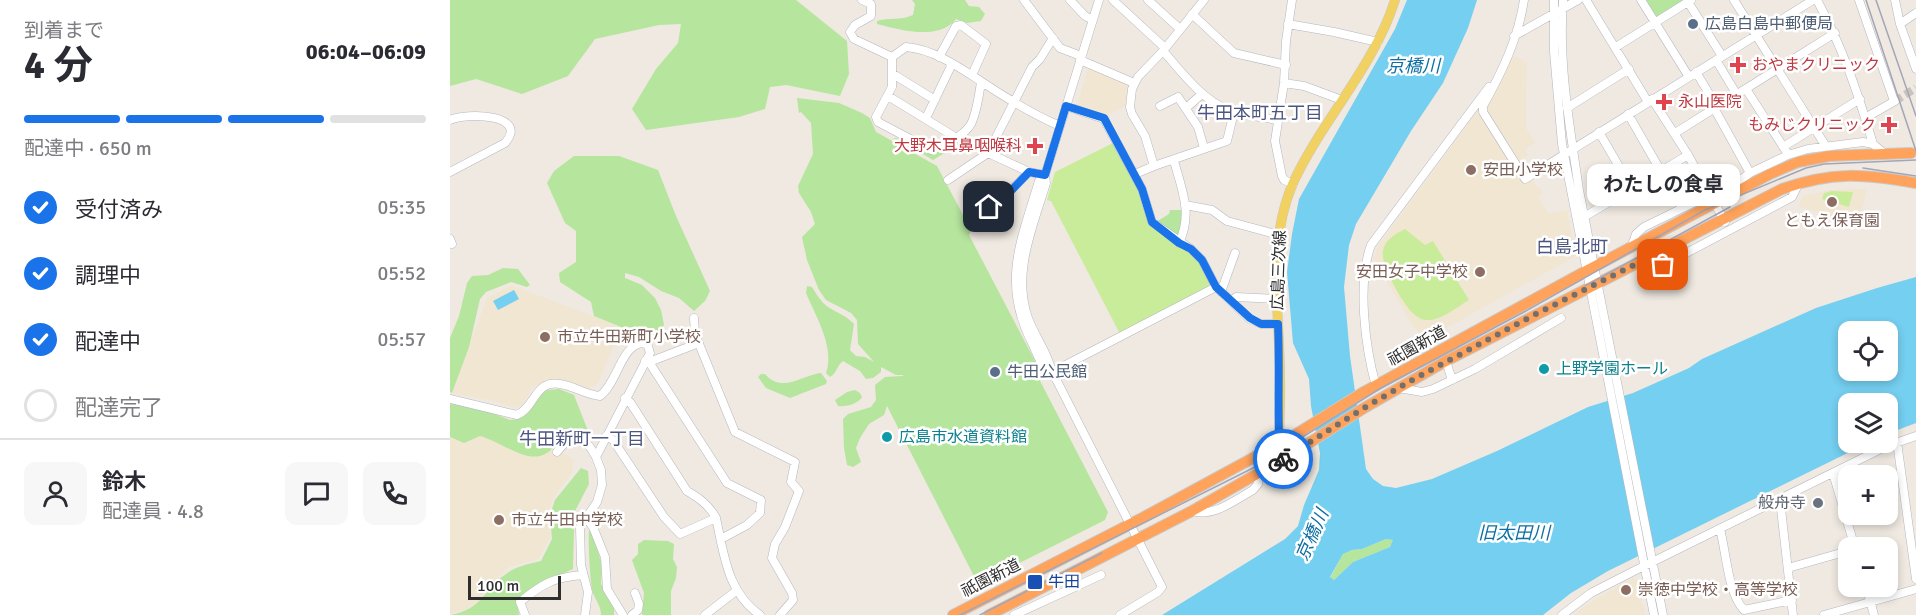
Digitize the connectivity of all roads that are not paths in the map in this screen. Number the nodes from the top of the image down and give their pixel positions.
1 (862, 0) edge
2 (1024, 0) edge
3 (1070, 0) edge
4 (1099, 0) edge
5 (1113, 0) edge
6 (1148, 0) edge
7 (1204, 0) edge
8 (1292, 0) edge
9 (1395, 0) edge
10 (1519, 0) edge
11 (1524, 0) edge
12 (1554, 0) edge
13 (1563, 0) edge
14 (1578, 0) edge
15 (1586, 0) edge
16 (1641, 0) edge
17 (1815, 0) edge
18 (1859, 0) edge
19 (1895, 0) edge
20 (1689, 1) edge
21 (1737, 1) edge
22 (1562, 10) junction
23 (1916, 13) edge
24 (1192, 14) junction
25 (1553, 15) junction
26 (1093, 20) junction
27 (1655, 23) junction
28 (1288, 24) junction
29 (1900, 24) junction
30 (1180, 29) junction
31 (1835, 33) junction
32 (1756, 35) junction
33 (1514, 36) junction
34 (1053, 38) junction
35 (1378, 42) junction
36 (1616, 48) junction
37 (1164, 49) junction
38 (892, 57) junction
39 (939, 57) junction
40 (1081, 58) junction
41 (1719, 58) junction
42 (952, 64) junction
43 (1286, 65) junction
44 (1629, 69) junction
45 (1916, 69) edge
46 (1778, 70) junction
47 (1696, 72) junction
48 (893, 74) junction
49 (972, 75) junction
50 (1689, 77) junction
51 (981, 82) junction
52 (1284, 82) junction
53 (1134, 83) junction
54 (1746, 89) junction
55 (1202, 93) junction
56 (1737, 95) junction
57 (888, 96) junction
58 (1860, 99) junction
59 (935, 100) junction
60 (1342, 100) junction
61 (1650, 100) junction
62 (1014, 101) junction
63 (1066, 106) junction
64 (1160, 106) dead end
65 (1186, 108) junction
66 (1567, 108) junction
67 (1716, 108) junction
68 (1234, 111) junction
69 (1628, 114) junction
70 (926, 118) junction
71 (1865, 118) junction
72 (450, 120) edge
73 (1278, 120) junction
74 (1059, 126) junction
75 (1814, 128) junction
76 (1599, 132) junction
77 (1675, 133) junction
78 (955, 137) junction
79 (1873, 144) junction
80 (1824, 145) junction
81 (1783, 147) junction
82 (1204, 148) junction
83 (1572, 149) junction
84 (988, 153) junction
85 (1911, 153) dead end
86 (1788, 154) junction
87 (1885, 154) junction
88 (1564, 155) junction
89 (1688, 155) junction
90 (1174, 160) junction
91 (1154, 166) junction
92 (1661, 171) junction
93 (450, 172) edge
94 (1029, 172) junction
95 (1750, 173) junction
96 (1135, 174) junction
97 (1045, 175) junction
98 (948, 180) dead end
99 (1799, 183) junction
100 (1916, 183) edge
101 (1293, 184) junction
102 (1632, 189) junction
103 (1732, 194) junction
104 (1697, 201) dead end
105 (1715, 203) junction
106 (1185, 205) junction
107 (1682, 208) junction
108 (974, 217) dead end
109 (1584, 217) junction
110 (1723, 218) junction
111 (1729, 229) junction
112 (1279, 235) junction
113 (1179, 243) junction
114 (1631, 248) junction
115 (1235, 254) dead end
116 (1650, 257) junction
117 (1663, 265) junction
118 (1590, 268) junction
119 (1642, 276) dead end
120 (1593, 285) junction
121 (1218, 290) junction
122 (1277, 299) junction
123 (1231, 301) junction
124 (1536, 314) junction
125 (694, 318) dead end
126 (1561, 318) dead end
127 (1278, 324) junction
128 (1531, 336) junction
129 (699, 343) junction
130 (647, 361) junction
131 (1446, 361) junction
132 (1052, 372) junction
133 (1452, 380) junction
134 (1376, 386) junction
135 (1398, 388) junction
136 (450, 399) edge
137 (625, 399) junction
138 (606, 436) junction
139 (1916, 436) edge
140 (1898, 441) edge
141 (1279, 444) junction
142 (557, 452) dead end
143 (1898, 452) edge
144 (1874, 453) edge
145 (596, 457) junction
146 (1280, 460) junction
147 (1833, 473) junction
148 (1780, 500) junction
149 (716, 518) junction
150 (587, 519) junction
151 (1912, 524) edge
152 (1130, 525) junction
153 (1720, 529) junction
154 (1852, 537) edge
155 (721, 539) junction
156 (1137, 539) junction
157 (1838, 554) edge
158 (1648, 561) junction
159 (1788, 568) junction
160 (1076, 572) junction
161 (583, 575) junction
162 (1101, 575) dead end
163 (1916, 579) edge
164 (1068, 589) junction
165 (1916, 589) edge
166 (736, 591) junction
167 (635, 593) dead end
168 (1869, 597) edge
169 (1792, 600) junction
170 (1871, 602) junction
171 (525, 615) edge
172 (585, 615) edge
173 (622, 615) edge
174 (632, 615) edge
175 (705, 615) edge
176 (760, 615) edge
177 (780, 615) edge
178 (953, 615) edge
179 (989, 615) edge
180 (1014, 615) edge
181 (1120, 615) edge
182 (1562, 615) edge
183 (1654, 615) edge
184 (1663, 615) edge
185 (1793, 615) edge
186 (1827, 615) edge
187 (1874, 615) edge

1 - 38 street
2 - 34 street
3 - 26 street
4 - 26 street
5 - 37 street
6 - 30 street
7 - 24 street
8 - 28 street
9 - 35 main road, 広島三次線
10 - 33 street
11 - 33 street
12 - 25 street
13 - 22 street
14 - 22 street
15 - 36 street
16 - 27 street
17 - 31 street
17 - 32 street
18 - 71 street
19 - 29 street
20 - 27 street
20 - 41 street
21 - 32 street
22 - 25 street
22 - 66 street
23 - 29 street
24 - 30 street
24 - 43 street
25 - 33 street
25 - 88 street
26 - 40 street
27 - 36 street
27 - 50 street
28 - 35 street
28 - 43 street
29 - 45 street
30 - 37 street
31 - 46 street
31 - 58 street
32 - 41 street
32 - 46 street
33 - 88 street
33 - 134 street
34 - 40 street
34 - 62 street
35 - 60 main road, 広島三次線
36 - 44 street
37 - 53 street
37 - 55 street
38 - 39 street
38 - 48 street
39 - 42 street
39 - 49 street
40 - 53 street
40 - 63 street
41 - 47 street
41 - 56 street
42 - 49 street
42 - 59 street
43 - 52 street
44 - 61 street
44 - 66 street
46 - 54 street
46 - 75 street
47 - 50 street
47 - 67 street
48 - 57 street
48 - 59 street
49 - 51 street
50 - 61 street
51 - 62 street
51 - 78 street
52 - 60 street
52 - 73 street
53 - 91 street
54 - 56 street
54 - 81 street
55 - 65 street
55 - 68 street
56 - 67 street
57 - 70 street
57 - 78 street
58 - 71 street
58 - 75 street
59 - 70 street
60 - 101 main road, 広島三次線
61 - 69 street
61 - 77 street
62 - 74 street
62 - 84 street
63 - 74 street
63 - 96 street
64 - 65 street
65 - 82 street
66 - 83 street
67 - 77 street
67 - 95 street
68 - 73 street
68 - 82 street
69 - 76 street
69 - 92 street
70 - 78 street
71 - 79 street
72 - 93 street
73 - 101 street
74 - 97 street
75 - 80 street
75 - 81 street
76 - 83 street
76 - 102 street
77 - 89 street
79 - 80 street
79 - 87 street
80 - 86 street
81 - 86 street
82 - 90 street
83 - 88 street
83 - 109 street
84 - 94 street
84 - 98 street
85 - 87 highway, 祇園新道
86 - 95 street
87 - 103 highway, 祇園新道
88 - 118 street
89 - 92 street
89 - 105 street
90 - 91 street
90 - 106 street
91 - 96 street
92 - 102 street
92 - 107 street
94 - 97 street
94 - 108 street
95 - 103 street
96 - 113 street
97 - 132 street
99 - 100 highway, 祇園新道
99 - 110 highway, 祇園新道
99 - 111 street
101 - 112 main road, 広島三次線
102 - 109 street
103 - 105 highway, 祇園新道
104 - 107 street
105 - 110 street
105 - 114 highway, 祇園新道
106 - 112 street
106 - 113 street
107 - 114 street
109 - 118 street
110 - 111 street
110 - 116 highway, 祇園新道
111 - 117 street
112 - 122 main road, 広島三次線
113 - 121 street
114 - 118 highway, 祇園新道
115 - 121 street
116 - 117 street
116 - 120 highway, 祇園新道
117 - 119 street
118 - 120 street
118 - 134 highway, 祇園新道
120 - 124 highway, 祇園新道
120 - 158 street
121 - 123 street
121 - 132 street
122 - 123 street
122 - 127 main road, 広島三次線
123 - 127 street
124 - 128 street
124 - 131 highway, 祇園新道
125 - 129 street
126 - 128 street
127 - 141 main road, 広島三次線
128 - 133 street
129 - 130 street
129 - 177 street
130 - 136 street
130 - 137 street
130 - 155 street
131 - 133 street
131 - 135 highway, 祇園新道
132 - 152 street
133 - 135 street
134 - 141 highway, 祇園新道
135 - 146 highway, 祇園新道
137 - 138 street
137 - 149 street
138 - 145 street
138 - 149 street
139 - 140 street
141 - 146 main road, 広島三次線
141 - 152 highway, 祇園新道
142 - 145 street
143 - 151 street
144 - 147 street
145 - 150 street
146 - 156 highway, 祇園新道
147 - 148 street
147 - 154 street
148 - 153 street
148 - 159 street
149 - 155 street
150 - 161 street
150 - 173 street
151 - 163 street
152 - 156 street
152 - 178 highway, 祇園新道
153 - 158 street
153 - 169 street
155 - 166 street
156 - 160 highway, 祇園新道
156 - 181 street
157 - 159 street
158 - 182 street
158 - 183 street
158 - 184 street
159 - 169 street
160 - 164 street
160 - 179 highway, 祇園新道
161 - 171 street
161 - 172 street
162 - 164 street
164 - 180 street
165 - 170 street
166 - 175 street
166 - 176 street
167 - 174 street
168 - 170 street
169 - 185 street
170 - 186 street
170 - 187 street

